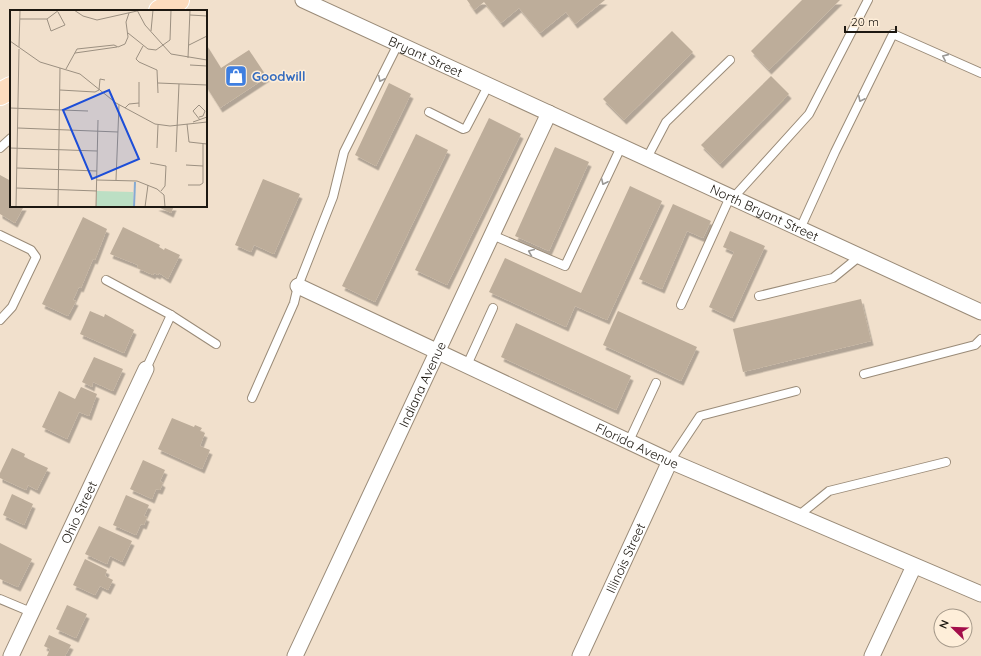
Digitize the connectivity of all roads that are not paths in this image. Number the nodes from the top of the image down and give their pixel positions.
1 (178, 0) edge
2 (303, 0) edge
3 (868, 0) edge
4 (326, 5) edge
5 (162, 10) edge
6 (398, 44) junction
7 (730, 60) dead end
8 (981, 73) edge
9 (488, 86) junction
10 (10, 89) edge
11 (0, 94) edge
12 (429, 112) dead end
13 (549, 113) junction
14 (10, 139) edge
15 (621, 147) junction
16 (0, 148) edge
17 (647, 158) junction
18 (732, 197) junction
19 (800, 229) junction
20 (0, 235) edge
21 (492, 235) junction
22 (860, 256) junction
23 (106, 280) dead end
24 (298, 286) junction
25 (760, 296) dead end
26 (681, 305) dead end
27 (493, 308) dead end
28 (981, 312) edge
29 (171, 315) junction
30 (0, 320) edge
31 (981, 338) edge
32 (216, 344) dead end
33 (438, 351) junction
34 (467, 365) junction
35 (146, 369) joint
36 (864, 374) dead end
37 (656, 383) dead end
38 (796, 391) dead end
39 (252, 398) dead end
40 (629, 441) junction
41 (670, 461) junction
42 (946, 462) dead end
43 (798, 516) junction
44 (914, 566) junction
45 (981, 594) edge
46 (0, 598) edge
47 (31, 612) junction
48 (11, 656) edge
49 (295, 656) edge
50 (580, 656) edge
51 (872, 656) edge

1 - 5 main road
2 - 4 street, Bryant Street
3 - 18 lane
4 - 6 street, Bryant Street
6 - 9 street, Bryant Street
6 -> 24 lane
7 - 17 lane
8 -> 19 lane
9 - 12 lane
9 - 13 street, Bryant Street
10 - 11 main road
13 - 15 street, North Bryant Street
13 - 21 street, Indiana Avenue
14 - 16 lane
15 - 17 street, North Bryant Street
15 -> 21 lane
17 - 18 street, North Bryant Street
18 - 19 street, North Bryant Street
18 - 26 lane
19 - 22 street, North Bryant Street
20 - 30 lane
21 - 33 street, Indiana Avenue
22 - 25 lane
22 - 28 street, North Bryant Street
23 - 29 lane
24 - 33 street, Florida Avenue
24 - 39 lane
27 - 34 lane
29 - 32 lane
29 - 35 lane
31 - 36 lane
33 - 34 street, Florida Avenue
33 - 49 street, Indiana Avenue
34 - 40 street, Florida Avenue
35 - 47 street, Ohio Street
37 - 40 lane
38 - 41 lane
40 - 41 street, Florida Avenue
41 - 43 street, Florida Avenue
41 - 50 street, Illinois Street
42 - 43 lane
43 - 44 street, Florida Avenue
44 - 45 street, Florida Avenue
44 - 51 street
46 - 47 lane
47 - 48 street, Ohio Street

